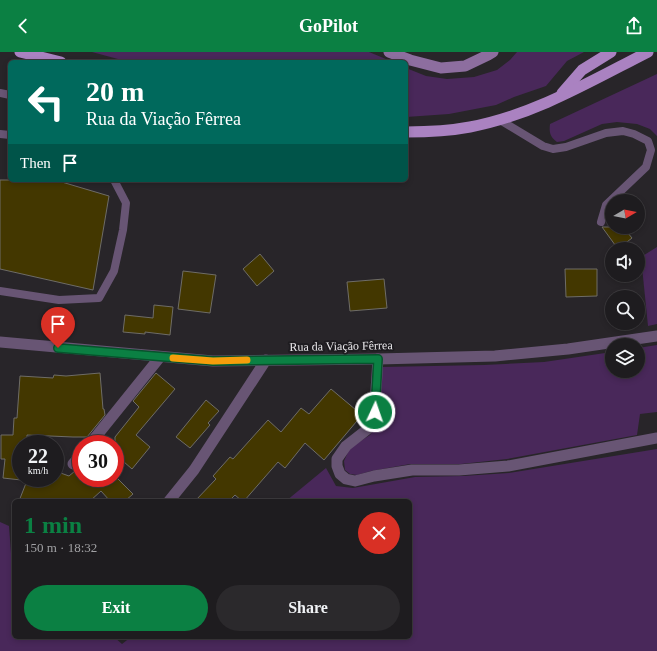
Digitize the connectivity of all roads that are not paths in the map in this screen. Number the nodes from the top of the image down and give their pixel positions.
1 (20, 52) edge
2 (389, 52) edge
3 (493, 52) edge
4 (611, 52) edge
5 (648, 52) edge
6 (657, 54) edge
7 (53, 60) edge
8 (619, 66) junction
9 (558, 98) junction
10 (500, 120) junction
11 (408, 132) edge
12 (115, 182) edge
13 (602, 222) dead end
14 (0, 291) edge
15 (657, 336) edge
16 (0, 342) edge
17 (160, 357) junction
18 (378, 359) junction
19 (266, 360) junction
20 (97, 435) edge
21 (657, 438) edge
22 (171, 499) edge

1 - 7 main road
2 - 3 main road
4 - 9 main road
5 - 8 main road
6 - 8 main road
8 - 9 main road
9 - 10 main road
10 - 11 main road
10 - 13 lane
12 - 14 lane
15 - 18 street, Rua da Viação Fêrrea
16 - 17 street, Rua da Viação Fêrrea
17 - 19 street, Rua da Viação Fêrrea
17 - 20 street
18 - 19 street, Rua da Viação Fêrrea
18 - 21 street
19 - 22 street

